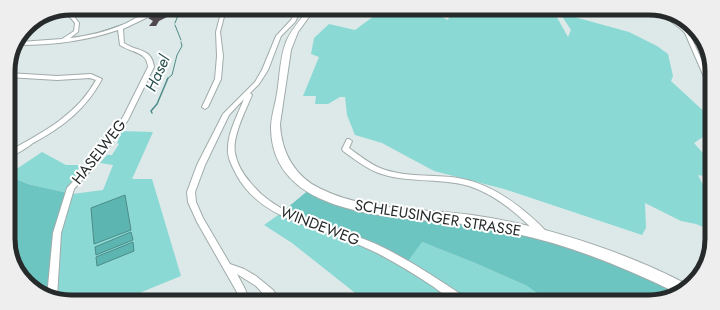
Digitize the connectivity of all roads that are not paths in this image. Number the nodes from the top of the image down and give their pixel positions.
1 (71, 15) edge
2 (147, 15) edge
3 (222, 15) edge
4 (297, 15) edge
5 (307, 15) edge
6 (678, 24) edge
7 (120, 28) junction
8 (63, 42) junction
9 (22, 44) edge
10 (705, 72) edge
11 (15, 75) edge
12 (247, 93) junction
13 (205, 107) dead end
14 (349, 142) dead end
15 (15, 150) edge
16 (545, 236) junction
17 (227, 267) junction
18 (677, 287) edge
19 (52, 292) edge
20 (243, 295) edge
21 (271, 295) edge
22 (454, 295) edge

1 - 8 street
2 - 7 street
3 - 13 street
4 - 12 street, WINDEWEG
5 - 16 main road, SCHLEUSINGER STRASSE
6 - 10 street
7 - 8 street
7 - 19 street, HASELWEG
8 - 9 street
11 - 15 street
12 - 17 street, WINDEWEG
12 - 22 street, WINDEWEG
14 - 16 street
16 - 18 main road, SCHLEUSINGER STRASSE
17 - 20 street, WINDEWEG
17 - 21 street

